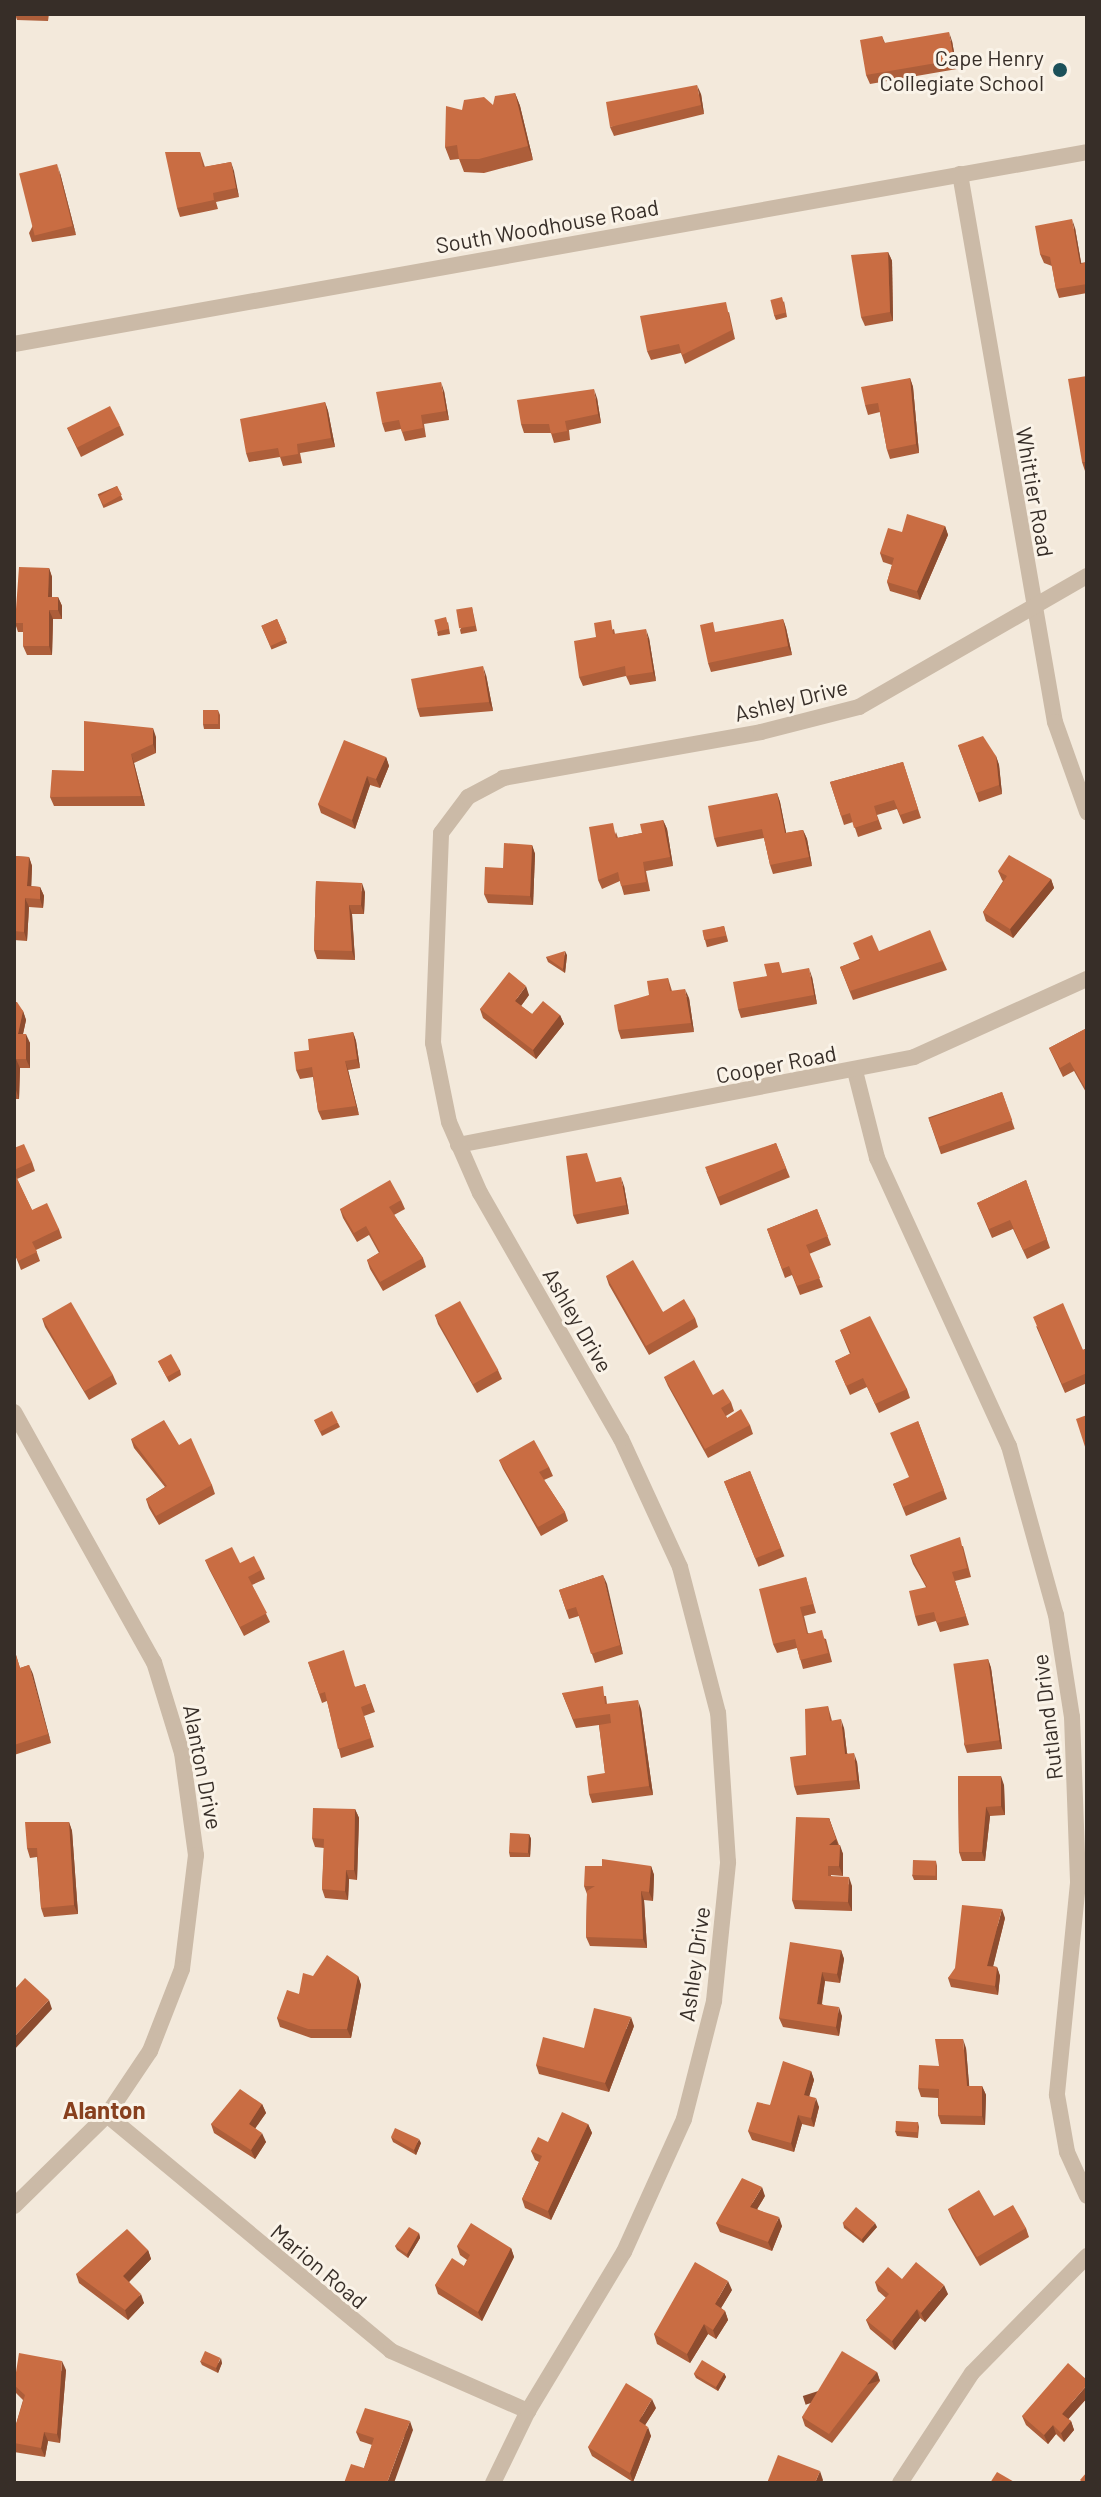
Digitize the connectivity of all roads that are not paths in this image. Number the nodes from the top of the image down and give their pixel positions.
1 (1087, 152) edge
2 (960, 174) junction
3 (14, 344) edge
4 (1087, 576) edge
5 (1034, 608) junction
6 (1087, 812) edge
7 (1087, 979) edge
8 (855, 1071) junction
9 (458, 1145) junction
10 (14, 1412) edge
11 (107, 2115) junction
12 (1087, 2196) edge
13 (14, 2206) edge
14 (1087, 2256) edge
15 (528, 2411) junction
16 (493, 2483) edge
17 (900, 2483) edge

1 - 2 street, South Woodhouse Road
2 - 3 street, South Woodhouse Road
2 - 5 street, Whittier Road
4 - 5 street, Ashley Drive
5 - 6 street, Whittier Road
5 - 9 street, Ashley Drive
7 - 8 street, Cooper Road
8 - 9 street, Cooper Road
8 - 12 street, Rutland Drive
9 - 15 street, Ashley Drive
10 - 11 street, Alanton Drive
11 - 13 street, Alanton Drive
11 - 15 street, Marion Road
14 - 17 street
15 - 16 street, Ashley Drive

